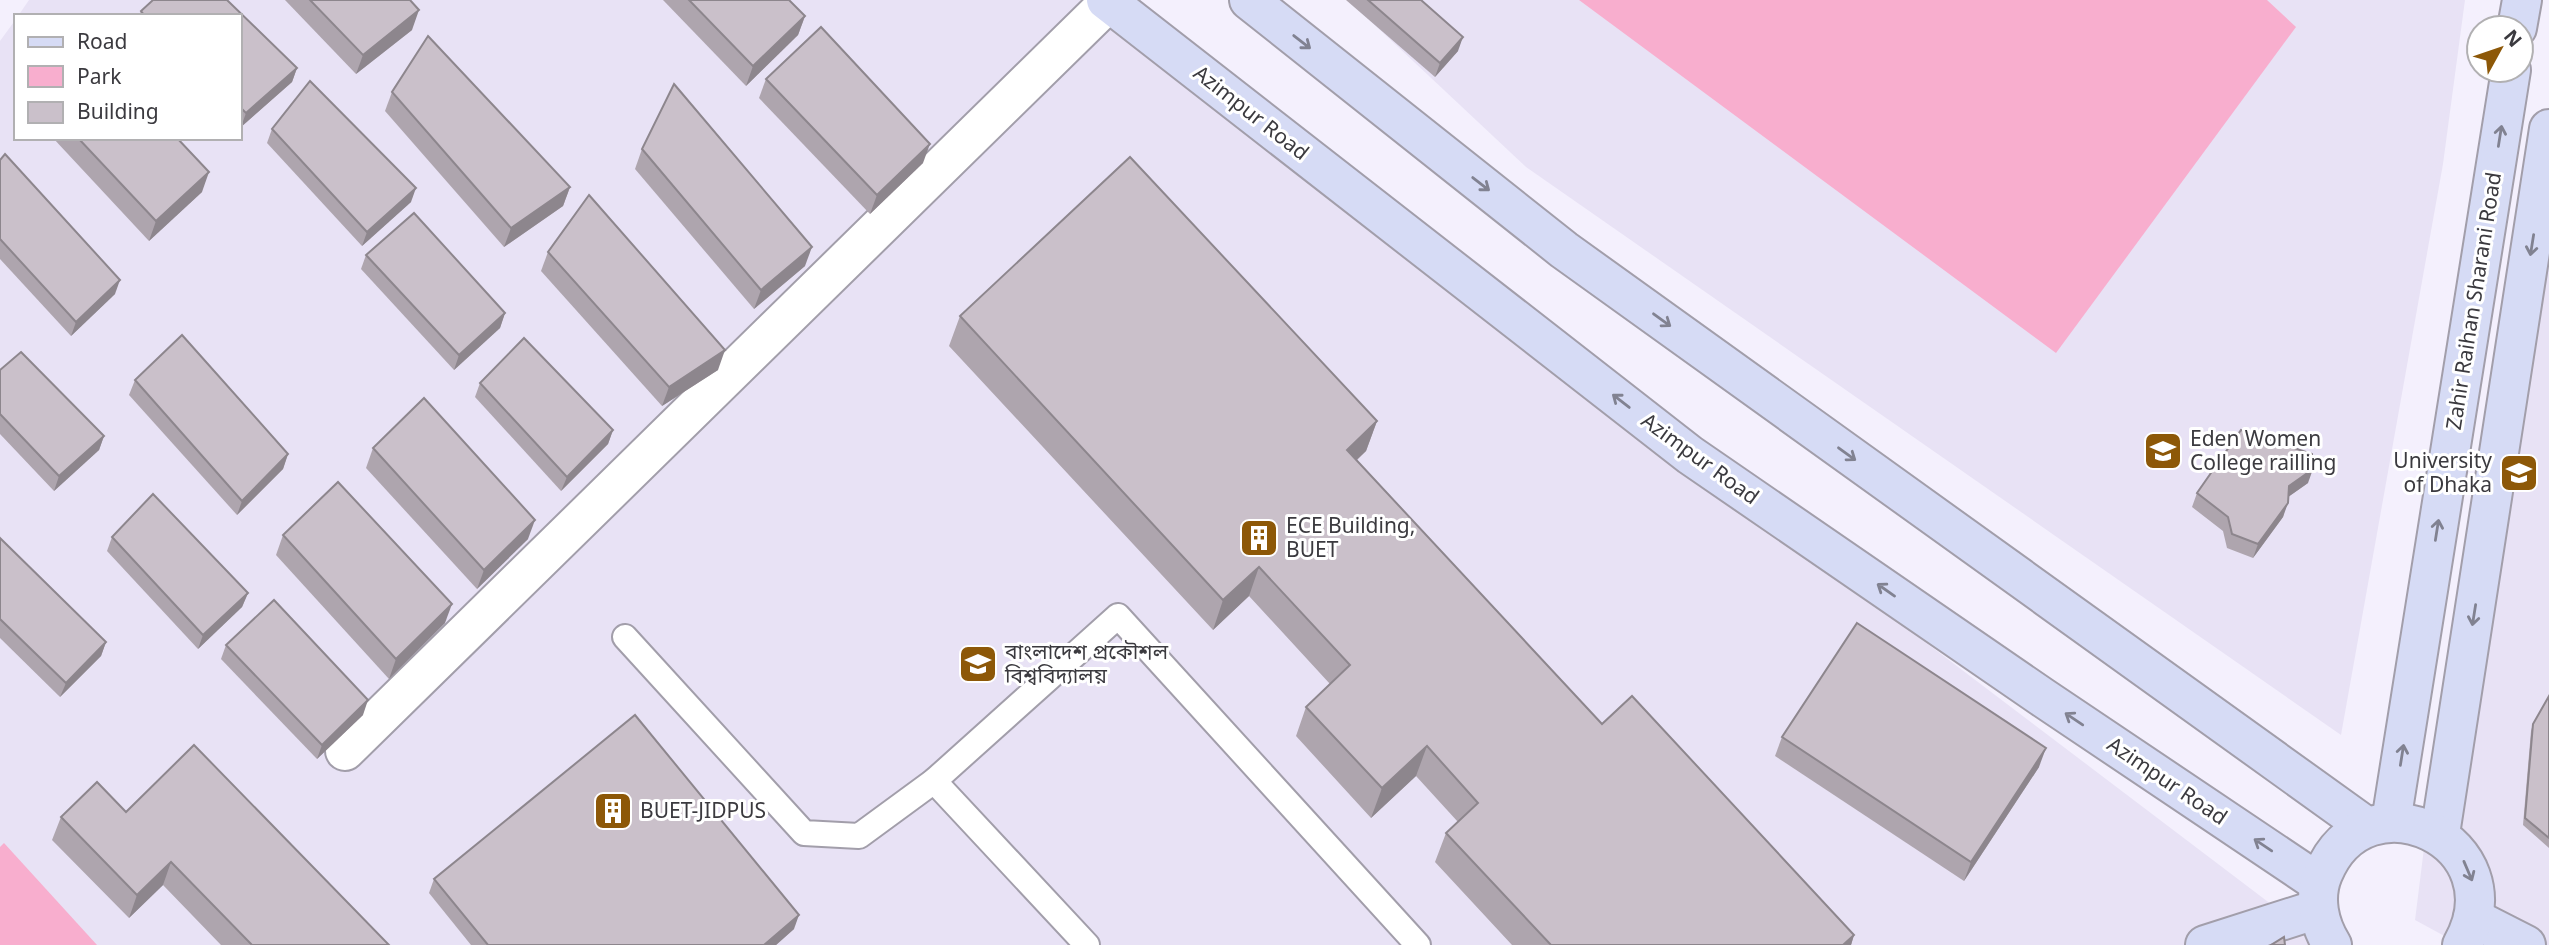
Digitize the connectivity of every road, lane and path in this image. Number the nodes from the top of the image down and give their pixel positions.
1 (1249, 0) edge
2 (1109, 1) edge
3 (2509, 84) edge
4 (2549, 129) edge
5 (625, 638) dead end
6 (345, 751) dead end
7 (934, 781) junction
8 (2379, 825) junction
9 (2440, 834) junction
10 (2318, 896) junction
11 (2467, 932) edge
12 (1087, 945) edge
13 (1418, 945) edge
14 (2205, 945) edge
15 (2332, 945) edge
16 (2526, 945) edge

1 -> 8 main road
2 - 6 street
10 -> 2 main road, Azimpur Road
8 -> 3 main road, Zahir Raihan Sharani Road
4 -> 9 main road
5 - 7 lane
7 - 12 lane
7 - 13 lane
8 - 9 main road
8 - 10 main road
9 -> 11 main road
10 - 14 main road
10 - 15 main road
11 - 16 main road

